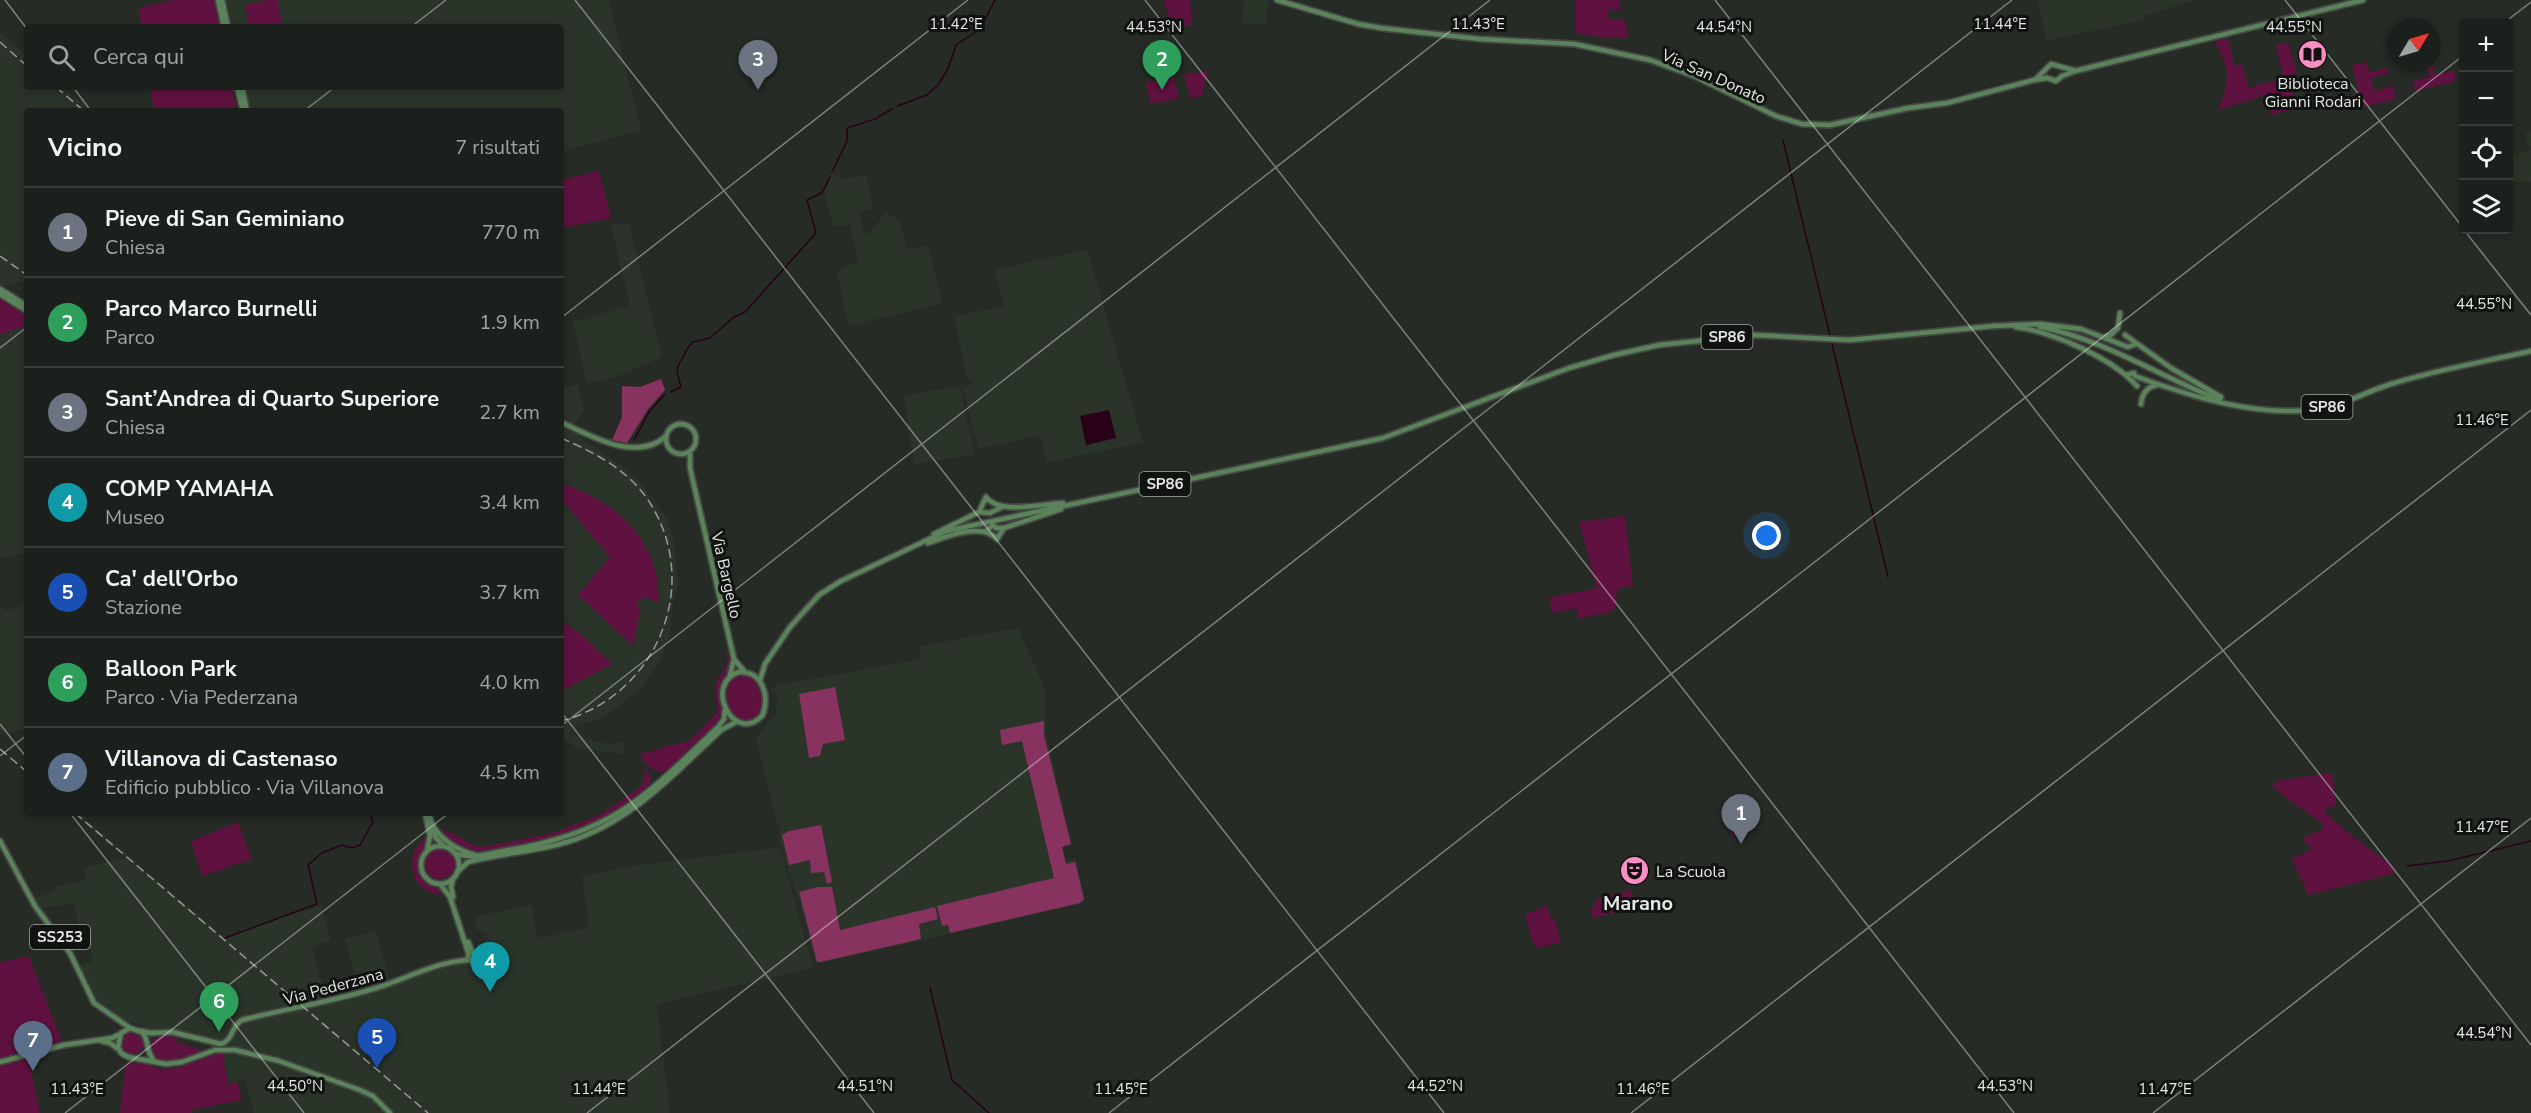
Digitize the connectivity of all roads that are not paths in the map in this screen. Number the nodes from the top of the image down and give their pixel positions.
1 (220, 0) edge
2 (1277, 0) edge
3 (2363, 0) edge
4 (2336, 3) edge
5 (225, 24) edge
6 (2062, 69) junction
7 (2045, 70) junction
8 (2075, 70) junction
9 (2062, 76) junction
10 (2047, 78) junction
11 (2034, 80) junction
12 (240, 90) edge
13 (244, 108) edge
14 (0, 292) edge
15 (24, 307) edge
16 (2120, 313) dead end
17 (2022, 325) junction
18 (2004, 326) junction
19 (2126, 335) dead end
20 (2103, 337) junction
21 (2136, 344) junction
22 (2531, 351) edge
23 (2123, 375) junction
24 (2137, 386) dead end
25 (2162, 386) junction
26 (2141, 404) dead end
27 (2234, 405) junction
28 (564, 423) edge
29 (666, 436) junction
30 (652, 445) junction
31 (670, 449) junction
32 (690, 451) junction
33 (680, 454) junction
34 (690, 468) junction
35 (1074, 503) junction
36 (1002, 507) junction
37 (979, 512) junction
38 (1004, 528) junction
39 (985, 530) junction
40 (905, 550) junction
41 (734, 659) junction
42 (765, 664) junction
43 (747, 672) junction
44 (730, 675) junction
45 (760, 680) junction
46 (725, 709) junction
47 (736, 722) junction
48 (427, 816) edge
49 (428, 816) edge
50 (431, 822) junction
51 (0, 841) edge
52 (444, 846) junction
53 (427, 851) junction
54 (455, 853) junction
55 (480, 855) junction
56 (457, 872) junction
57 (453, 877) junction
58 (437, 883) junction
59 (470, 956) junction
60 (117, 1019) junction
61 (130, 1028) junction
62 (139, 1030) junction
63 (121, 1033) junction
64 (157, 1033) junction
65 (90, 1041) junction
66 (147, 1045) junction
67 (119, 1050) junction
68 (135, 1058) junction
69 (0, 1062) edge
70 (155, 1062) junction
71 (390, 1113) edge

1 - 5 main road
2 - 11 main road, Via San Donato
3 - 4 main road, Via San Donato
4 - 8 main road, Via San Donato
6 - 7 main road, Via San Donato
6 - 8 main road, Via San Donato
6 - 9 main road
7 - 10 main road
7 - 11 main road, Via San Donato
8 - 9 main road, Via San Donato
9 - 10 main road, Via San Donato
10 - 11 main road, Via San Donato
12 - 13 main road
14 - 15 main road
16 - 20 main road
17 - 18 main road, SP86
17 - 20 main road
17 - 27 main road, SP86
18 - 23 main road
18 - 35 main road, SP86
19 - 21 main road
20 - 21 main road
21 - 27 main road
22 - 27 main road, SP86
23 - 24 main road
23 - 25 main road
25 - 26 main road
25 - 27 main road
28 - 30 main road
29 - 30 main road
29 - 31 main road
29 - 32 main road
30 - 31 main road
31 - 33 main road
32 - 33 main road
32 - 34 main road
33 - 34 main road
34 - 41 main road, Via Bargello
35 - 36 main road
35 - 38 main road
35 - 40 main road, SP86
36 - 37 main road
36 - 37 main road
37 - 40 main road
38 - 39 main road
38 - 39 main road
39 - 40 main road
40 - 42 main road, SP86
41 - 43 main road, Via Bargello
41 - 44 main road, Via Bargello
42 - 43 main road, SP86
42 - 45 main road, SP86
43 - 44 main road
43 - 45 main road
44 - 46 main road
45 - 47 main road
46 - 47 main road
46 - 55 main road
47 - 56 main road
48 - 53 main road
49 - 50 main road
50 - 52 main road
50 - 55 main road
51 - 60 main road, SS253
52 - 53 main road
52 - 54 main road
53 - 58 main road
54 - 55 main road
54 - 56 main road
56 - 57 main road
57 - 58 main road
57 - 59 main road
58 - 59 main road
59 - 64 main road, Via Pederzana
60 - 61 main road, SS253
60 - 63 main road
61 - 62 main road, SS253
61 - 63 main road
62 - 64 main road
62 - 66 main road
63 - 65 main road
63 - 67 main road
64 - 66 main road
65 - 67 main road
65 - 69 main road
66 - 68 main road
66 - 70 main road
67 - 68 main road
68 - 70 main road
70 - 71 main road

